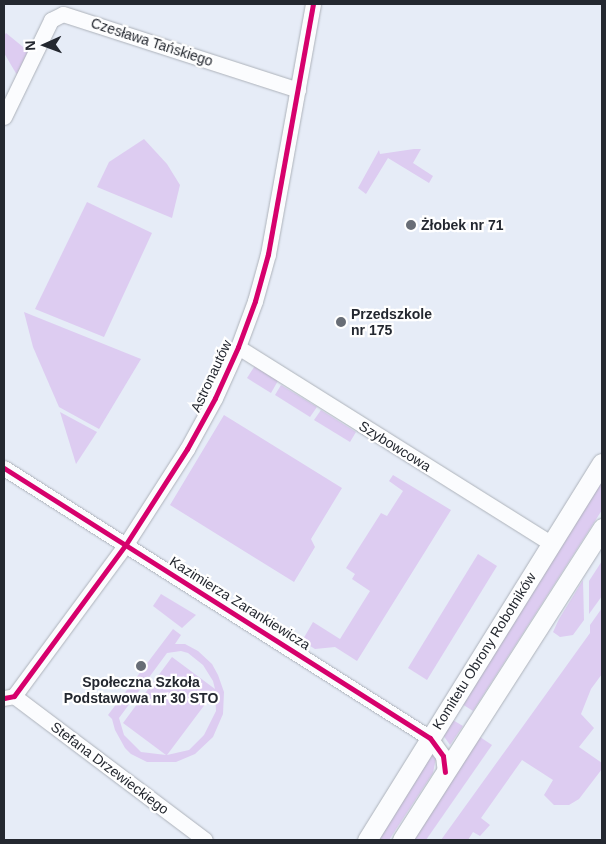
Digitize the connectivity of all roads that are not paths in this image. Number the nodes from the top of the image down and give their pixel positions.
1 (313, 4) edge
2 (298, 90) junction
3 (4, 117) edge
4 (238, 347) junction
5 (602, 463) edge
6 (4, 468) edge
7 (602, 528) edge
8 (126, 544) junction
9 (552, 544) junction
10 (9, 697) edge
11 (430, 738) junction
12 (446, 772) junction
13 (205, 840) edge
14 (367, 840) edge
15 (402, 840) edge

1 - 2 street, Astronautów
2 - 3 street, Czesława Tańskiego
2 - 4 street, Astronautów
4 - 8 street, Astronautów
4 - 9 street, Szybowcowa
5 - 9 street, Komitetu Obrony Robotników
6 - 8 street, Kazimierza Zarankiewicza
7 - 12 street
8 - 10 street, Astronautów
8 - 11 street, Kazimierza Zarankiewicza
9 - 11 street, Komitetu Obrony Robotników
10 - 13 street, Stefana Drzewieckiego
11 - 12 street, Kazimierza Zarankiewicza
11 - 14 street, Komitetu Obrony Robotników
12 - 15 street

